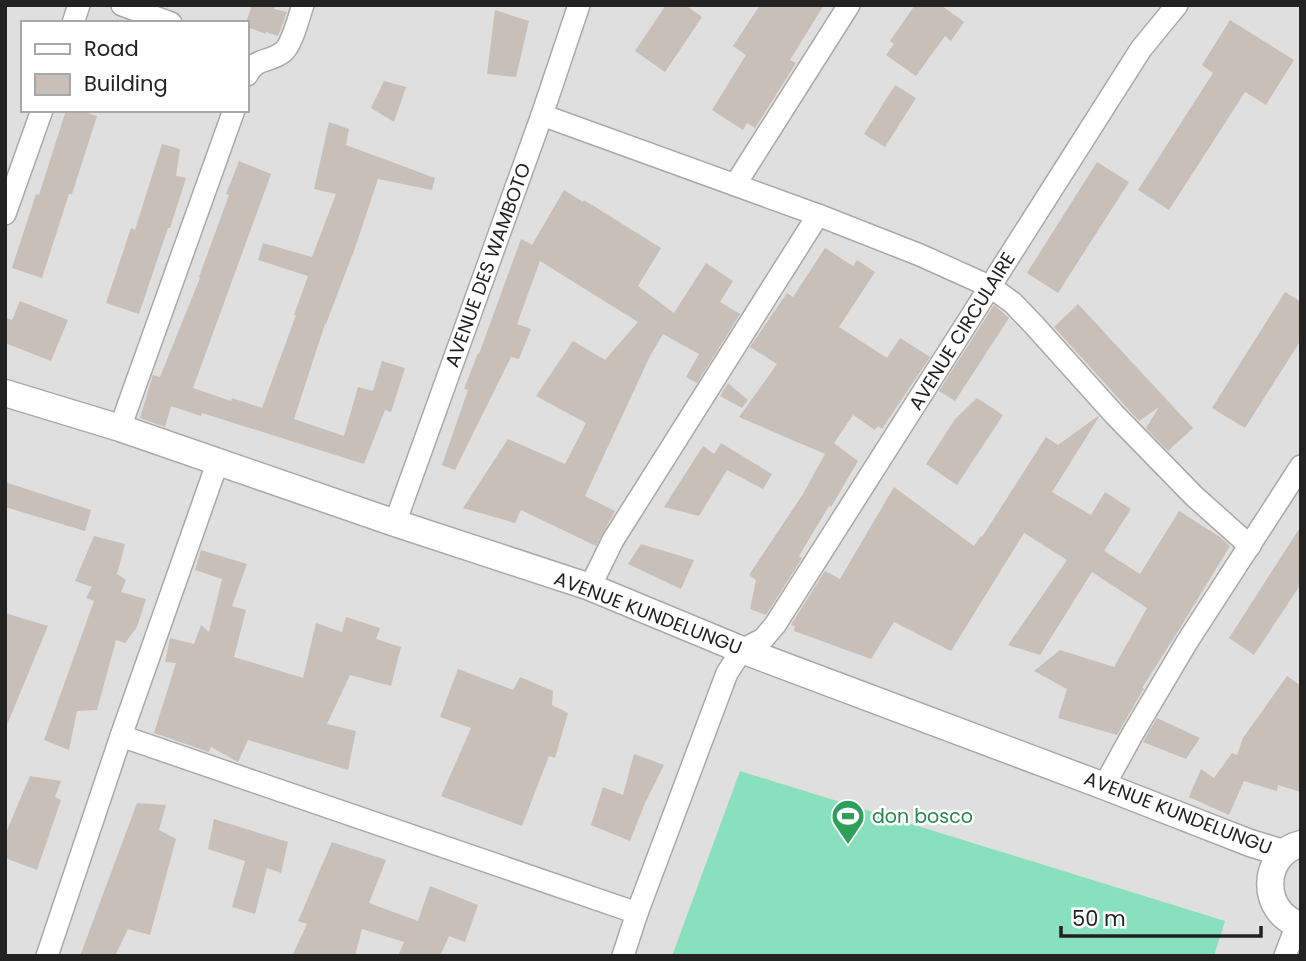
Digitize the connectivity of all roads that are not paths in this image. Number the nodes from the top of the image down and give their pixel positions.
1 (122, 5) edge
2 (303, 5) edge
3 (579, 5) edge
4 (849, 5) edge
5 (1177, 5) edge
6 (166, 21) edge
7 (248, 50) edge
8 (270, 58) junction
9 (248, 73) edge
10 (41, 112) edge
11 (233, 112) edge
12 (542, 115) junction
13 (735, 185) junction
14 (5, 214) edge
15 (818, 215) junction
16 (991, 287) junction
17 (5, 393) edge
18 (120, 428) junction
19 (218, 461) junction
20 (1301, 466) edge
21 (395, 523) junction
22 (1251, 546) junction
23 (590, 587) junction
24 (742, 650) junction
25 (121, 736) junction
26 (1104, 786) junction
27 (1292, 848) edge
28 (637, 913) junction
29 (1299, 925) edge
30 (47, 956) edge
31 (623, 956) edge
32 (1285, 956) edge

1 - 6 street
2 - 8 street
3 - 12 street, AVENUE DES WAMBOTO
4 - 13 street
5 - 16 street, AVENUE CIRCULAIRE
7 - 8 street
8 - 9 street
10 - 14 street
11 - 18 street
12 - 13 street
12 - 21 street, AVENUE DES WAMBOTO
13 - 15 street
15 - 16 street
15 - 23 street
16 - 22 street
16 - 24 street, AVENUE CIRCULAIRE
17 - 18 street, AVENUE KUNDELUNGU
18 - 19 street, AVENUE KUNDELUNGU
19 - 21 street, AVENUE KUNDELUNGU
19 - 25 street
20 - 22 street
21 - 23 street, AVENUE KUNDELUNGU
22 - 26 street
23 - 24 street, AVENUE KUNDELUNGU
24 - 26 street, AVENUE KUNDELUNGU
24 - 28 street
25 - 28 street
25 - 30 street
26 - 27 street, AVENUE KUNDELUNGU
27 - 29 street
28 - 31 street
29 - 32 street

